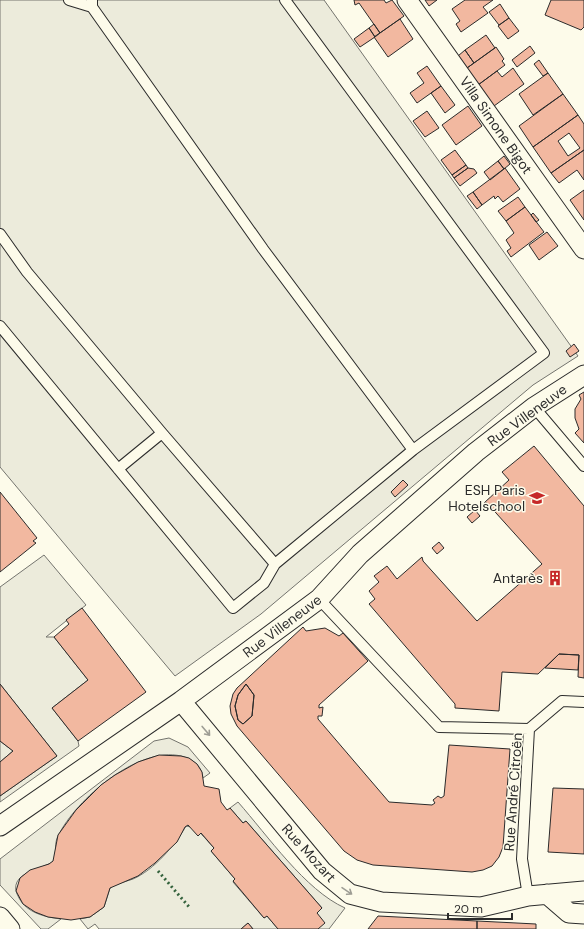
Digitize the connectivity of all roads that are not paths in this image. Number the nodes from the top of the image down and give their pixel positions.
1 (69, 0) edge
2 (285, 0) edge
3 (407, 0) edge
4 (92, 3) edge
5 (0, 234) edge
6 (584, 249) edge
7 (0, 326) edge
8 (584, 375) edge
9 (534, 407) junction
10 (162, 433) junction
11 (413, 450) junction
12 (584, 466) edge
13 (118, 469) junction
14 (275, 564) junction
15 (319, 599) junction
16 (181, 701) junction
17 (584, 702) edge
18 (529, 729) junction
19 (0, 826) edge
20 (584, 891) edge
21 (548, 894) junction
22 (528, 896) junction
23 (584, 914) edge
24 (0, 917) edge
25 (10, 929) edge

1 - 4 lane
2 - 11 lane
3 - 6 street, Villa Simone Bigot
4 - 11 lane
5 - 10 lane
7 - 13 lane
8 - 9 street, Rue Villeneuve
9 - 12 lane
9 - 15 street, Rue Villeneuve
10 - 13 lane
10 - 14 lane
11 - 14 lane
13 - 14 lane
15 - 16 street, Rue Villeneuve
15 - 18 lane
16 - 19 street, Rue Villeneuve
16 -> 22 street, Rue Mozart
17 - 18 lane, Rue André Citroën
18 - 22 lane, Rue André Citroën
20 - 21 street, Rue Mozart
21 - 22 street, Rue Mozart
21 - 23 street
24 - 25 street

